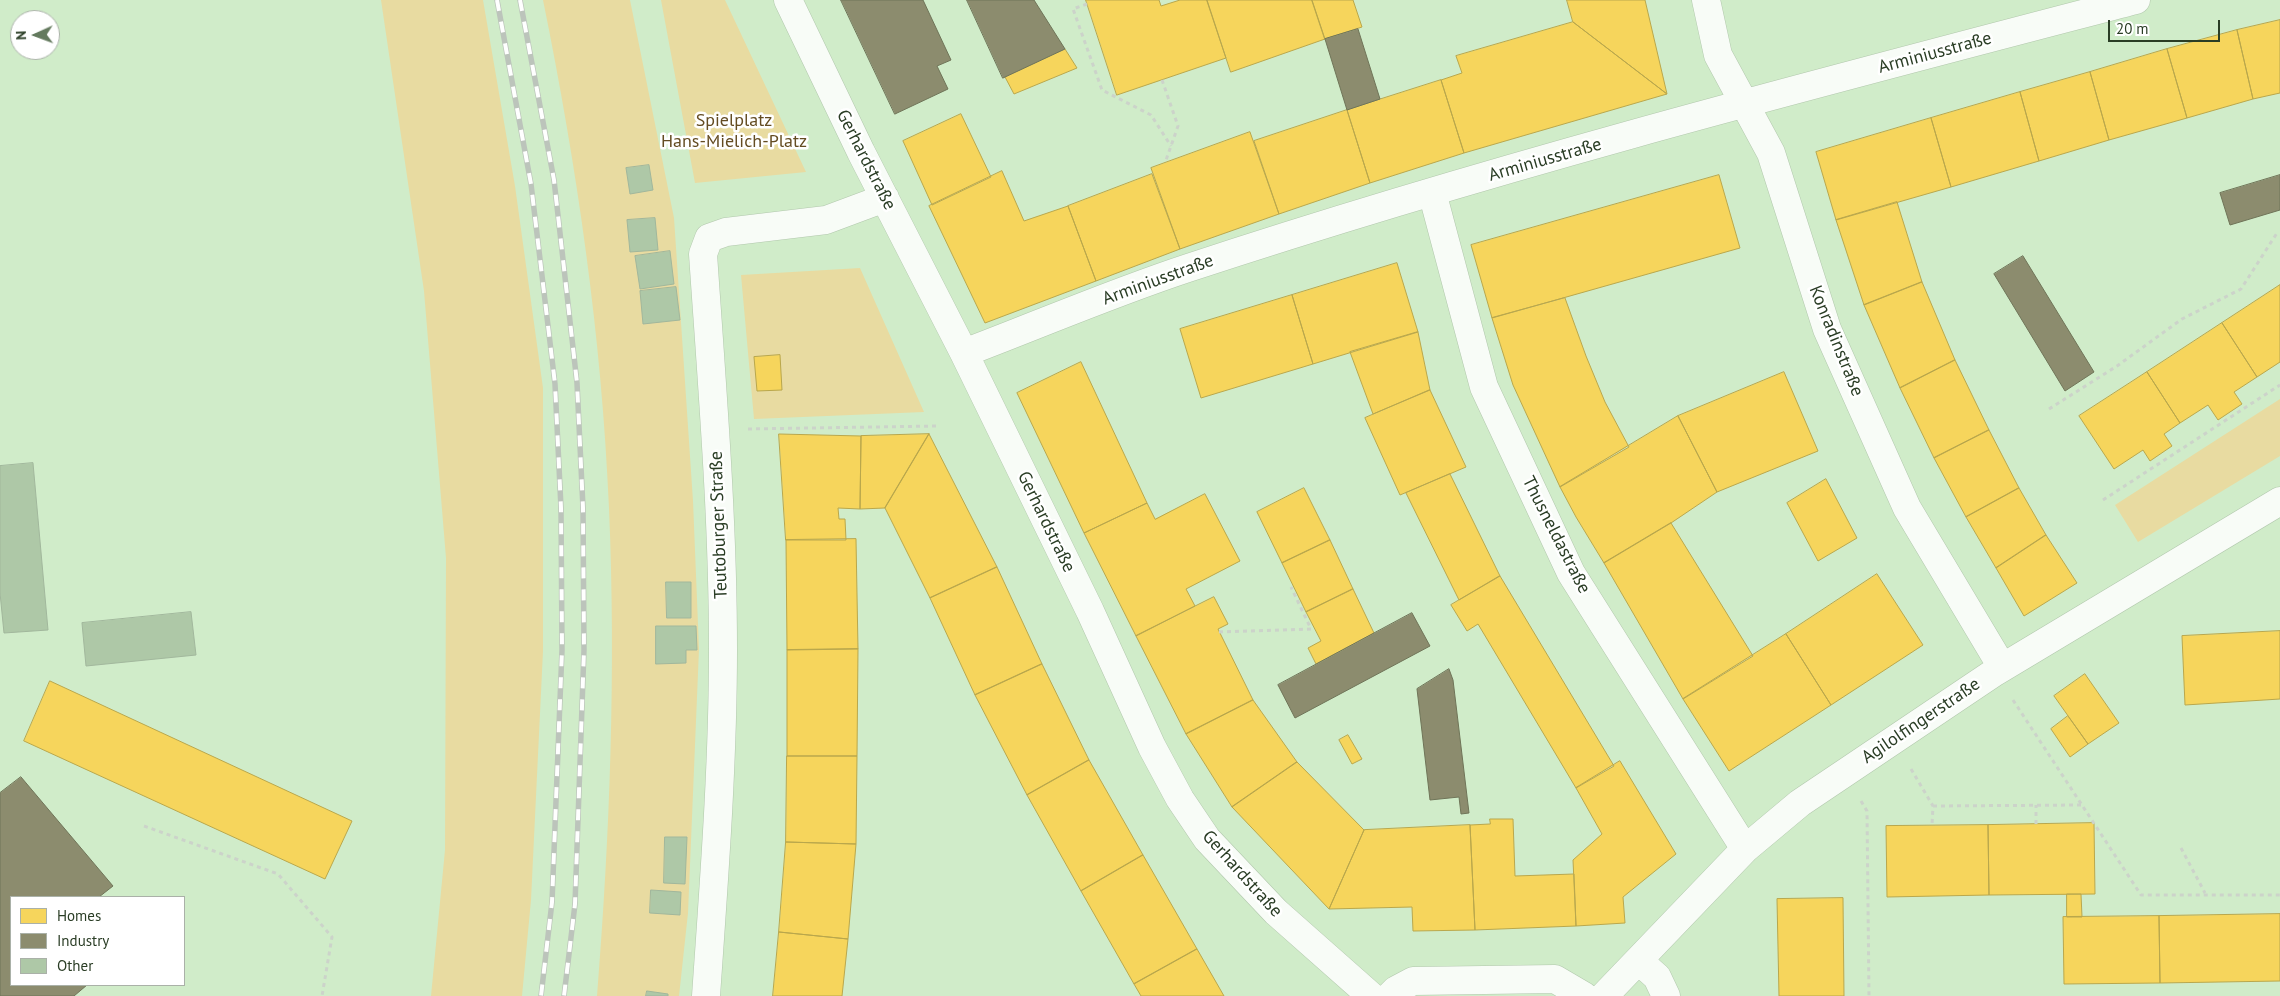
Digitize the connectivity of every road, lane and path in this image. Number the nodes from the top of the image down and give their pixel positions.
1 (788, 0) edge
2 (1706, 0) edge
3 (2136, 0) edge
4 (1087, 4) dead end
5 (2095, 5) edge
6 (1162, 80) dead end
7 (1744, 104) junction
8 (1171, 146) junction
9 (1165, 163) dead end
10 (1432, 192) junction
11 (885, 198) junction
12 (2277, 234) dead end
13 (964, 353) junction
14 (2280, 385) edge
15 (2049, 409) dead end
16 (936, 426) dead end
17 (745, 429) dead end
18 (2103, 500) dead end
19 (2280, 501) edge
20 (1290, 587) dead end
21 (1219, 632) dead end
22 (1998, 670) junction
23 (1894, 740) junction
24 (1843, 774) junction
25 (2036, 805) junction
26 (2082, 805) junction
27 (1933, 806) junction
28 (2036, 824) dead end
29 (1932, 825) dead end
30 (144, 826) dead end
31 (2181, 848) dead end
32 (1746, 849) junction
33 (2205, 893) junction
34 (2280, 895) edge
35 (1639, 960) junction
36 (322, 996) edge
37 (706, 996) edge
38 (1371, 996) edge
39 (1390, 996) edge
40 (1584, 996) edge
41 (1604, 996) edge
42 (1666, 996) edge
43 (1869, 996) edge

1 - 11 street, Gerhardstraße
2 - 7 street, Konradinstraße
3 - 5 street, Arminiusstraße
4 - 8 path
5 - 7 street, Arminiusstraße
6 - 8 path
7 - 10 street, Arminiusstraße
7 - 22 street, Konradinstraße
8 - 9 path
10 - 13 street, Arminiusstraße
10 - 32 street, Thusneldastraße
11 - 13 street, Gerhardstraße
11 - 37 street, Teutoburger Straße
12 - 15 path
13 - 38 street, Gerhardstraße
14 - 18 path
16 - 17 path
19 - 22 street, Agilolfingerstraße
20 - 21 path
22 - 23 street, Agilolfingerstraße
22 - 26 path
23 - 24 street, Agilolfingerstraße
23 - 27 path
24 - 32 street, Agilolfingerstraße
24 - 43 path
25 - 26 path
25 - 27 path
25 - 28 path
26 - 33 path
27 - 29 path
30 - 36 path
31 - 33 path
32 - 35 street, Agilolfingerstraße
33 - 34 path
35 - 41 street, Agilolfingerstraße
35 - 42 street
39 - 40 street

